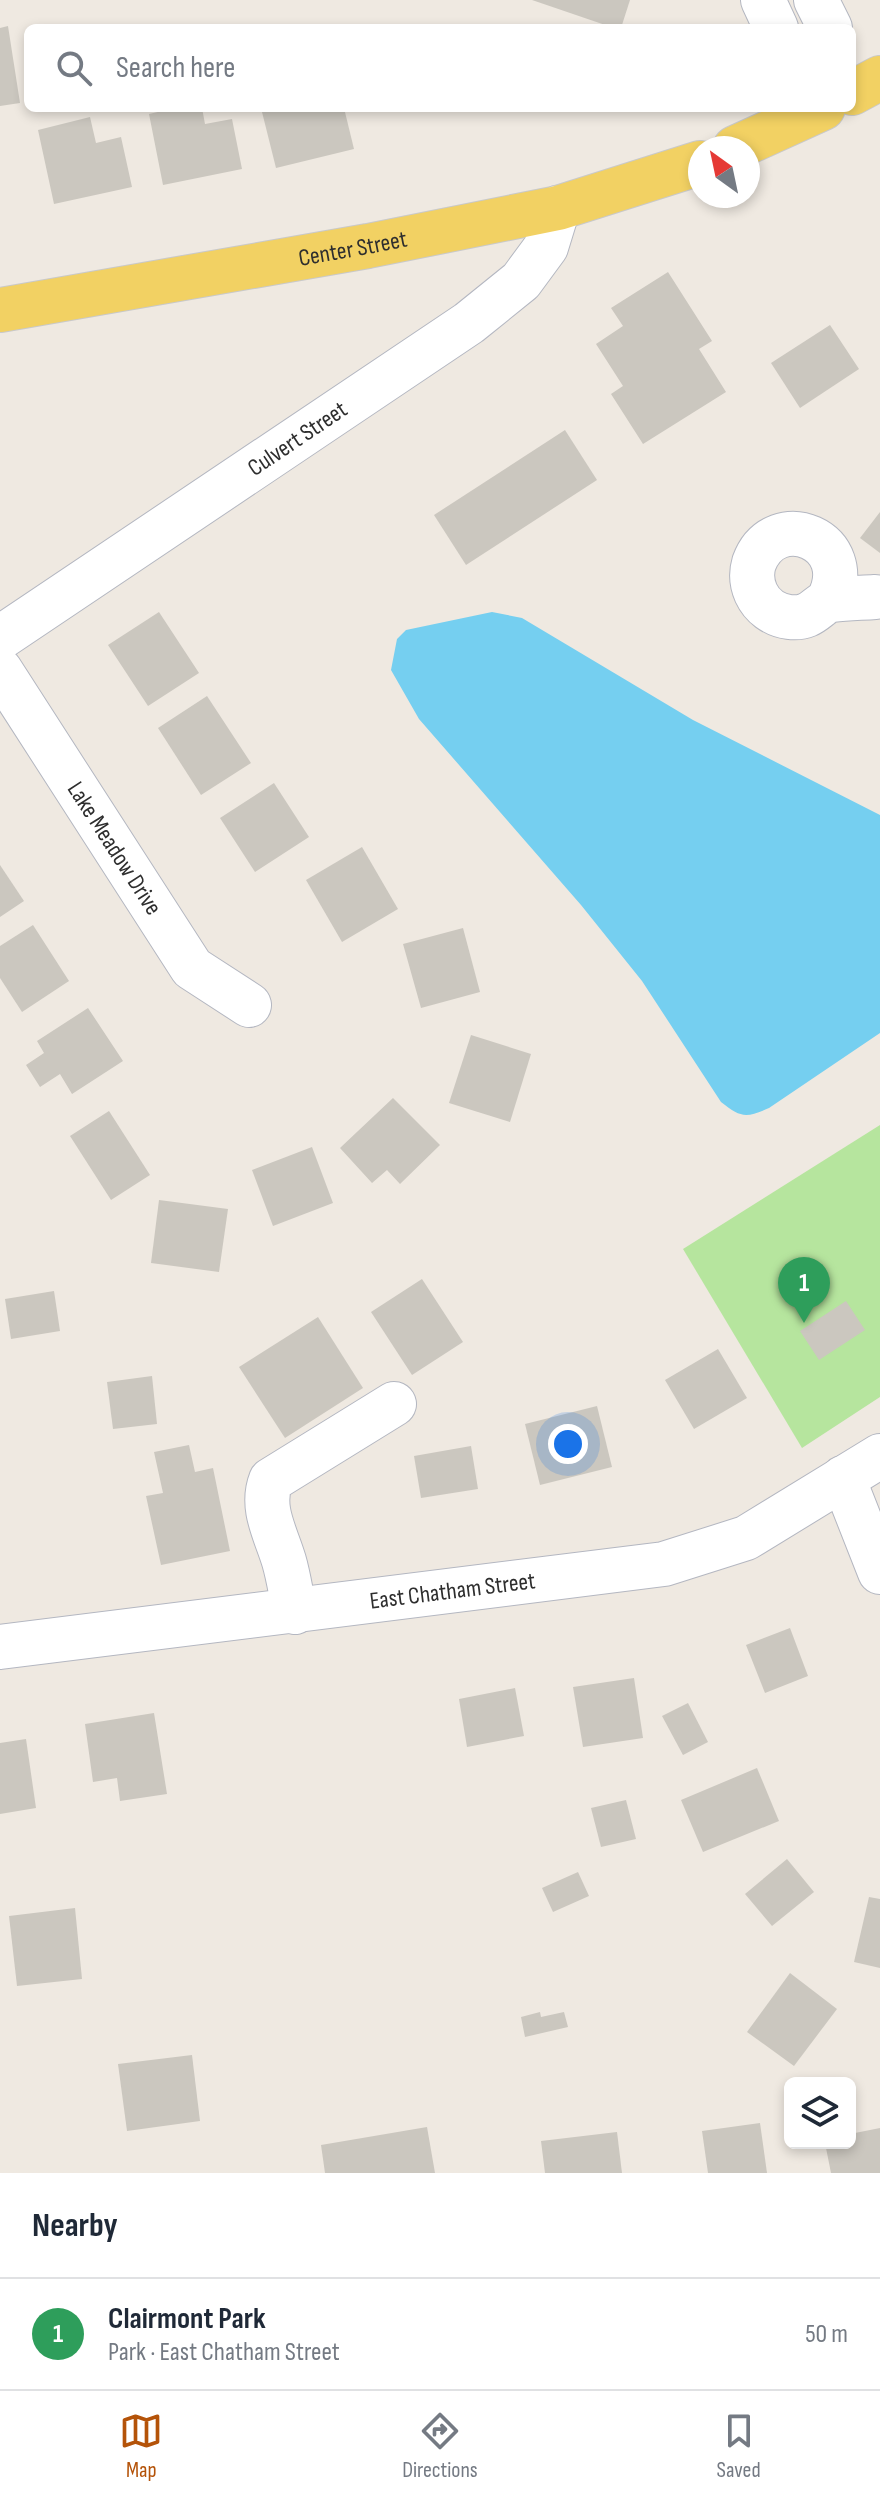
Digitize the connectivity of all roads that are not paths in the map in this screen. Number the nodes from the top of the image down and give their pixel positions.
1 (763, 0) edge
2 (816, 0) edge
3 (774, 24) edge
4 (828, 24) edge
5 (880, 78) edge
6 (856, 91) edge
7 (814, 112) edge
8 (760, 137) edge
9 (688, 167) edge
10 (558, 208) junction
11 (0, 310) edge
12 (875, 597) dead end
13 (828, 601) dead end
14 (0, 638) edge
15 (0, 670) edge
16 (249, 1005) dead end
17 (394, 1404) dead end
18 (880, 1456) edge
19 (843, 1478) junction
20 (880, 1572) edge
21 (295, 1612) junction
22 (0, 1647) edge

1 - 3 street
2 - 4 street
5 - 6 main road
7 - 8 main road
9 - 10 main road, Center Street
10 - 11 main road, Center Street
10 - 14 street, Culvert Street
12 - 13 street
15 - 16 street, Lake Meadow Drive
17 - 21 street
18 - 19 street, East Chatham Street
19 - 20 street
19 - 21 street, East Chatham Street
21 - 22 street, East Chatham Street

